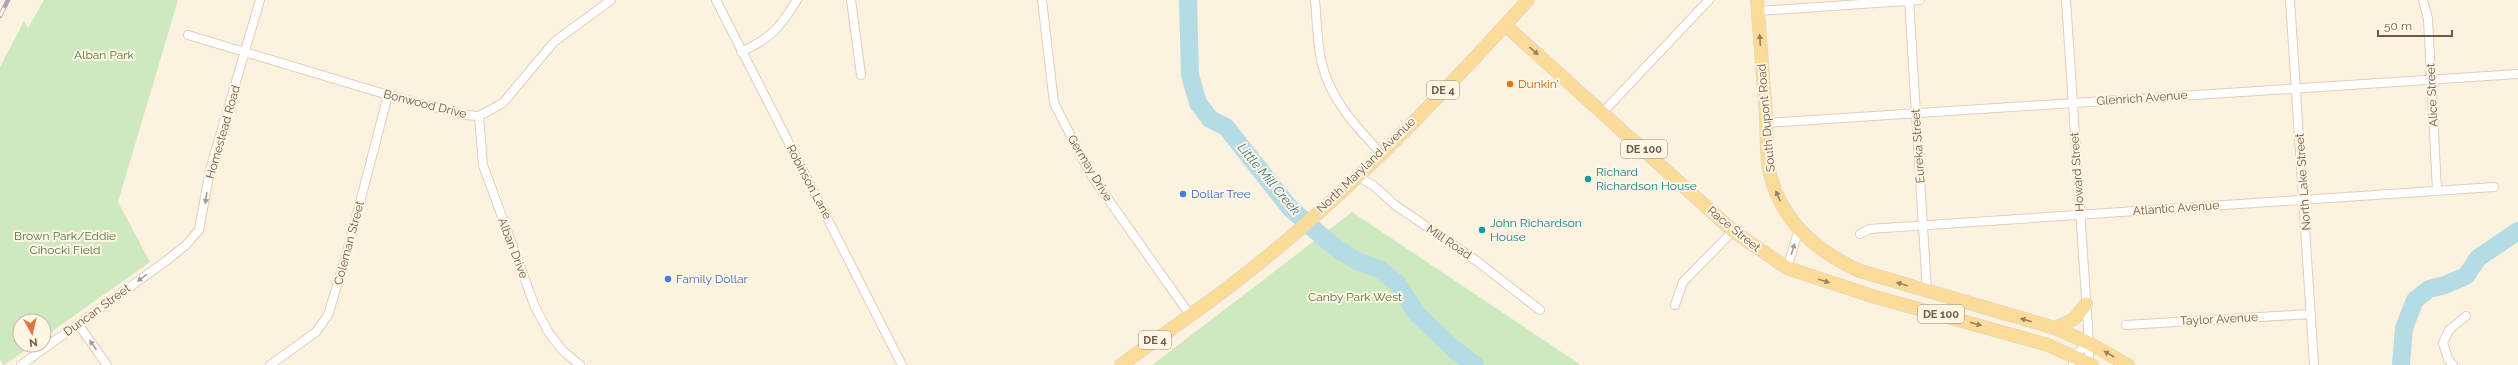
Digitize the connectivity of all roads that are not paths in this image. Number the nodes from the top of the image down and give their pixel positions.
1 (260, 0) edge
2 (611, 0) edge
3 (716, 0) edge
4 (796, 0) edge
5 (851, 0) edge
6 (1042, 0) edge
7 (1315, 0) edge
8 (1528, 0) edge
9 (1709, 0) edge
10 (1909, 0) edge
11 (1920, 0) edge
12 (2066, 0) edge
13 (2290, 0) edge
14 (2423, 0) edge
15 (1757, 6) edge
16 (1505, 25) junction
17 (188, 36) dead end
18 (741, 52) junction
19 (246, 53) junction
20 (2518, 74) edge
21 (861, 75) dead end
22 (2431, 80) junction
23 (2297, 88) junction
24 (388, 96) junction
25 (2072, 102) junction
26 (1603, 112) junction
27 (1916, 113) junction
28 (479, 116) junction
29 (1766, 123) junction
30 (1381, 153) junction
31 (1357, 176) junction
32 (2494, 186) dead end
33 (2438, 190) junction
34 (2304, 199) junction
35 (2080, 215) junction
36 (1923, 225) junction
37 (1799, 229) junction
38 (1733, 231) junction
39 (1860, 234) dead end
40 (173, 255) joint
41 (1787, 268) junction
42 (1927, 291) junction
43 (2086, 304) junction
44 (1675, 305) dead end
45 (1540, 310) dead end
46 (1933, 312) junction
47 (2000, 312) junction
48 (2311, 314) junction
49 (1190, 315) junction
50 (2466, 316) dead end
51 (78, 324) junction
52 (2126, 325) dead end
53 (2055, 328) junction
54 (2089, 343) junction
55 (2074, 361) edge
56 (2090, 364) edge
57 (21, 365) edge
58 (107, 365) edge
59 (270, 365) edge
60 (580, 365) edge
61 (902, 365) edge
62 (1121, 365) edge
63 (2128, 365) edge
64 (2314, 365) edge
65 (2453, 365) edge

1 - 19 street, Homestead Road
2 - 28 street, Bonwood Drive
3 - 18 street, Robinson Lane
4 - 18 street
5 - 21 street
6 - 49 street, Germay Drive
7 - 30 street
8 - 16 main road, North Maryland Avenue / DE 4
9 - 26 street
10 - 11 street
10 - 15 street
10 - 27 street, Eureka Street
12 - 25 street, Howard Street
13 - 23 street, North Lake Street
14 - 22 street, Alice Street
29 -> 15 main road, South Dupont Road / DE 100
16 -> 26 main road, Race Street / DE 100
16 - 30 main road, North Maryland Avenue / DE 4
17 - 19 street, Bonwood Drive
18 - 61 street, Robinson Lane
19 - 24 street, Bonwood Drive
19 -> 40 street, Homestead Road
20 - 22 street, Glenrich Avenue
22 - 23 street, Glenrich Avenue
22 - 33 street, Alice Street
23 - 25 street, Glenrich Avenue
23 - 34 street, North Lake Street
24 - 28 street, Bonwood Drive
24 - 59 street, Coleman Street
25 - 27 street, Glenrich Avenue
25 - 35 street, Howard Street
26 - 38 main road, Race Street / DE 100
27 - 29 street, Glenrich Avenue
27 - 36 street, Eureka Street
28 - 60 street, Alban Drive
37 -> 29 main road, South Dupont Road / DE 100
30 - 31 main road, North Maryland Avenue / DE 4
31 - 45 street, Mill Road
31 - 49 main road, North Maryland Avenue / DE 4
32 - 33 street, Atlantic Avenue
33 - 34 street, Atlantic Avenue
34 - 35 street, Atlantic Avenue
34 - 48 street, North Lake Street
35 - 36 street, Atlantic Avenue
35 - 43 street, Howard Street
36 - 39 street, Atlantic Avenue
36 - 42 street, Eureka Street
41 -> 37 street
42 -> 37 main road, South Dupont Road / DE 100
38 - 41 main road, Race Street / DE 100
38 - 44 street
40 -> 51 street, Duncan Street
41 -> 46 main road, DE 100
42 - 47 main road, South Dupont Road / DE 100
43 - 53 main road
43 - 54 street, Howard Street
46 - 47 main road
46 -> 55 main road, DE 100
53 -> 47 main road, South Dupont Road / DE 100
48 - 52 street, Taylor Avenue
48 - 64 street, North Lake Street
49 - 62 main road, DE 4
50 - 65 street
51 - 57 street, Duncan Street
58 -> 51 street
53 - 54 main road, South Dupont Road / DE 100
54 - 55 street
54 - 56 street, Howard Street
63 -> 54 main road, South Dupont Road / DE 100
55 - 56 main road, DE 100

